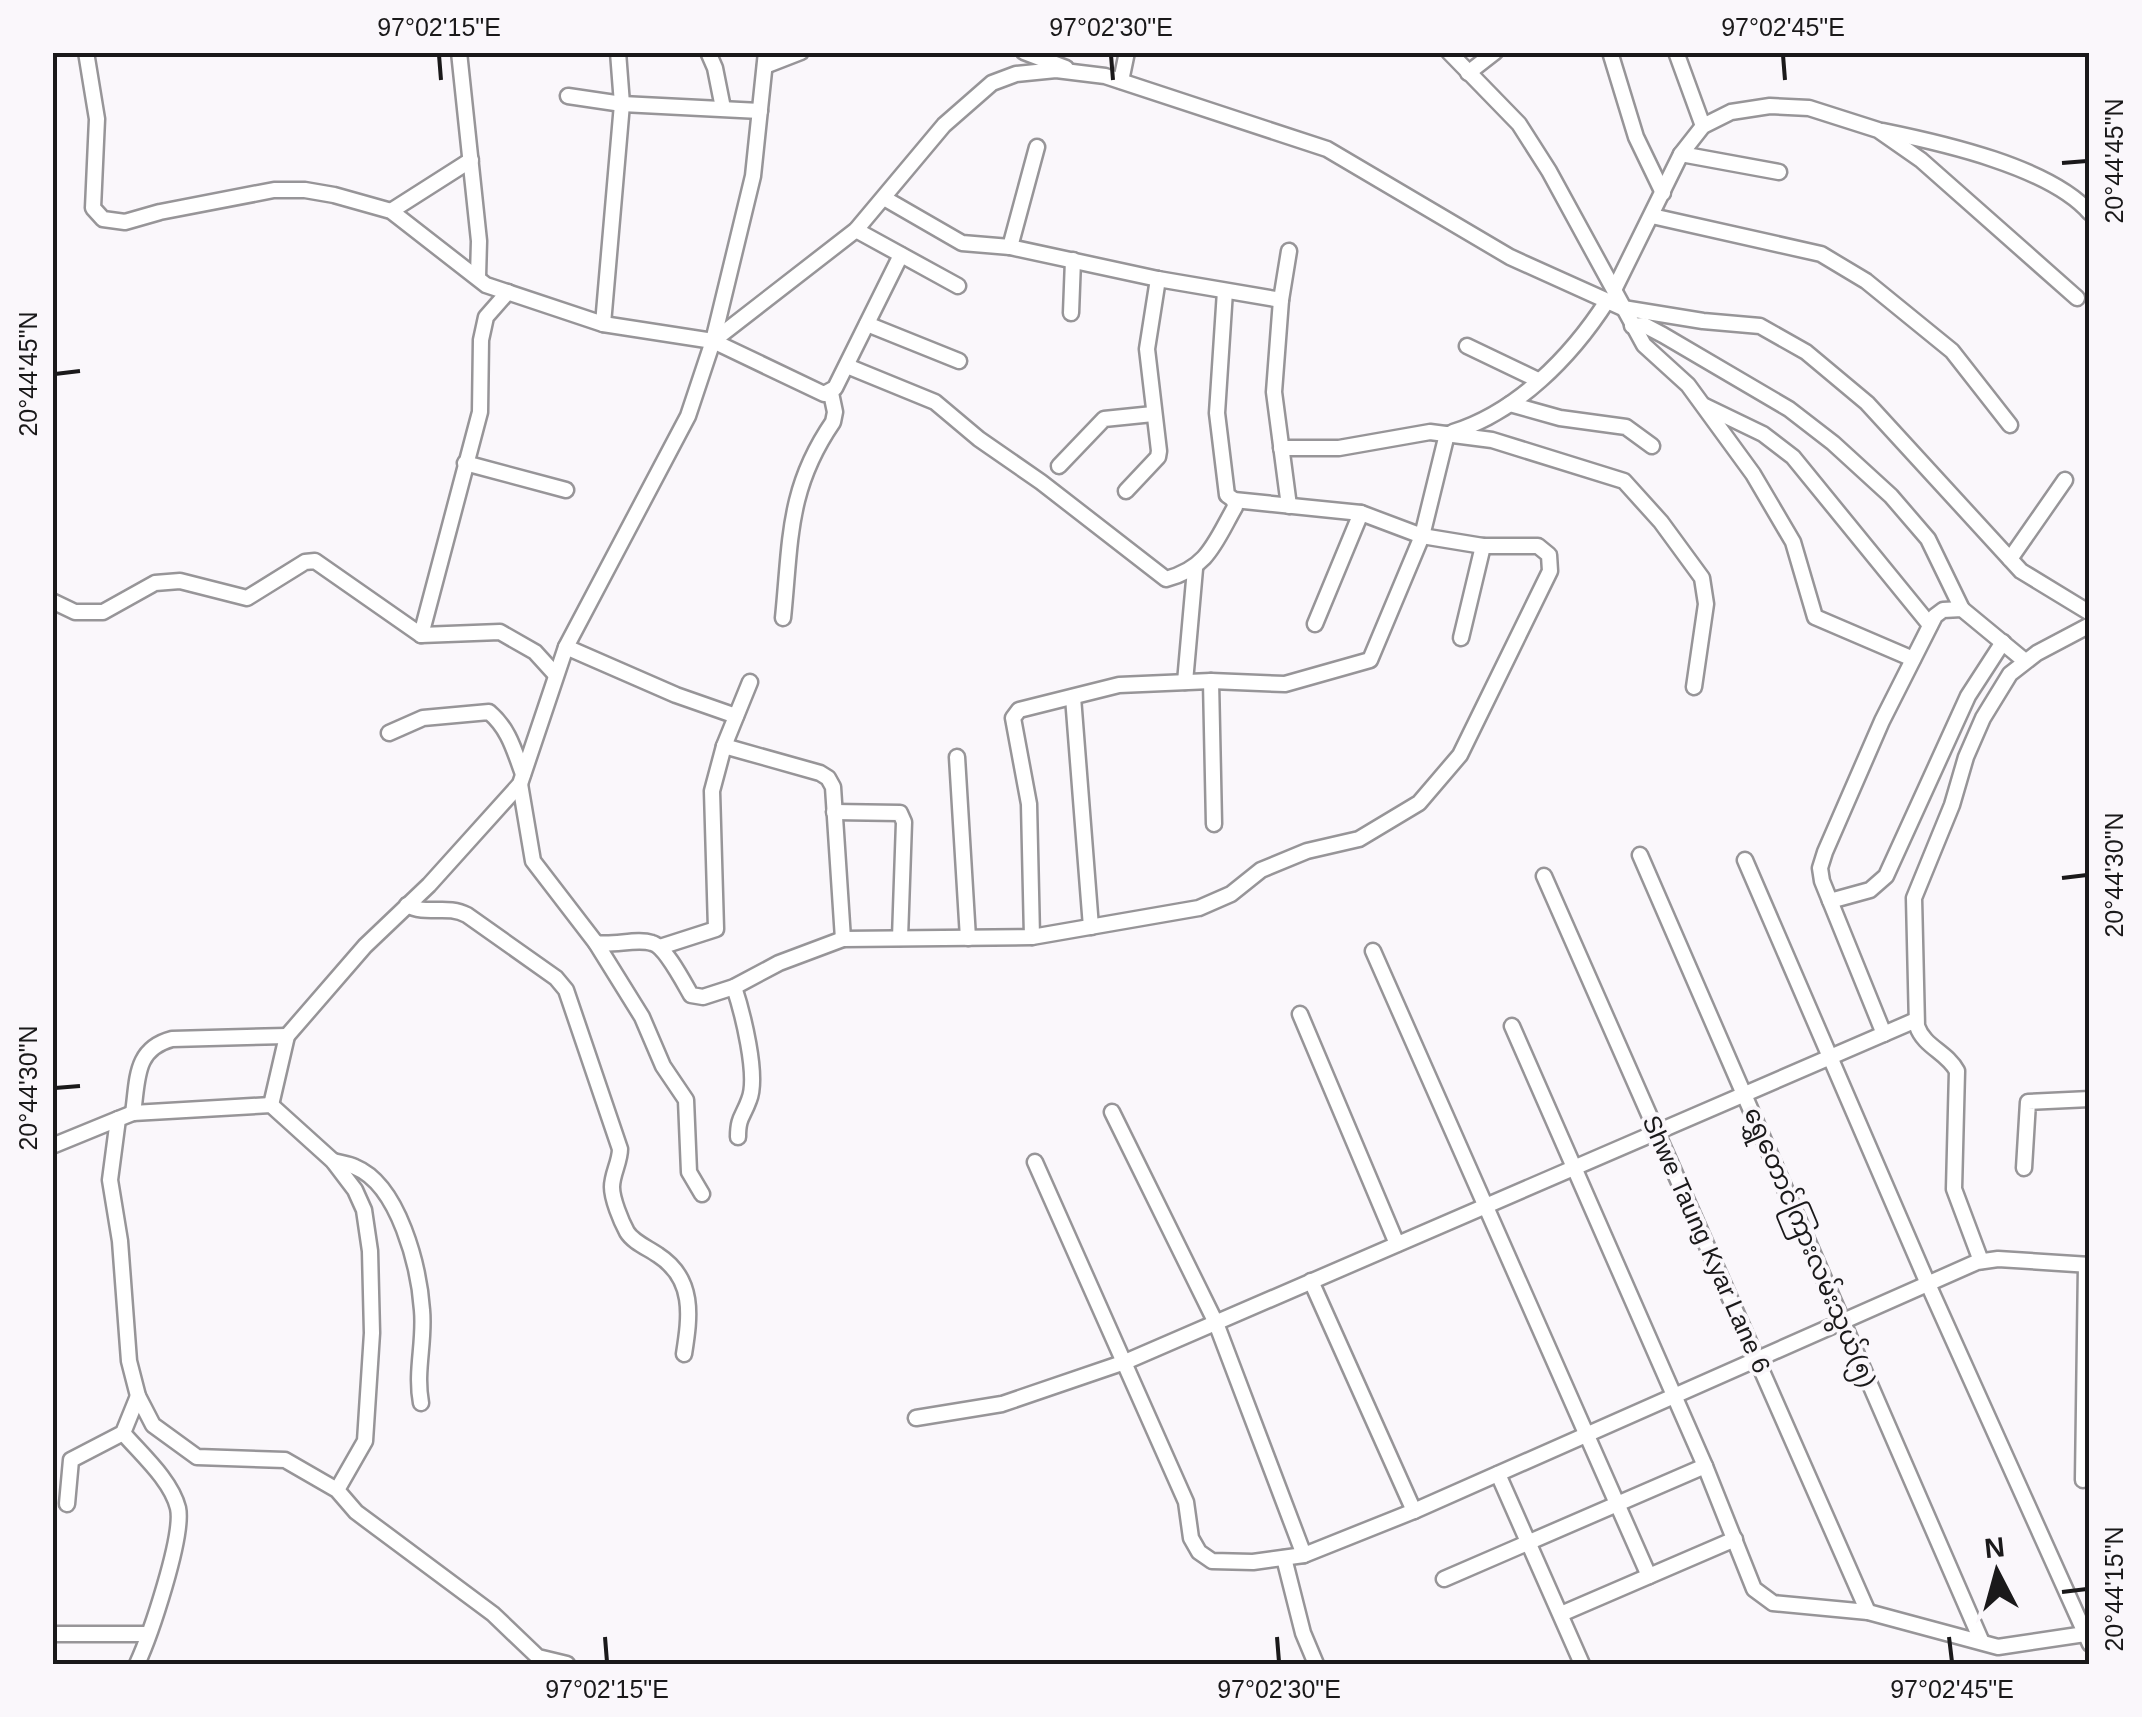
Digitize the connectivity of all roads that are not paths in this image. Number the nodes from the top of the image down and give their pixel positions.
1 (86, 52) edge
2 (459, 52) edge
3 (618, 52) edge
4 (708, 52) edge
5 (800, 52) edge
6 (1024, 52) edge
7 (1127, 52) edge
8 (1449, 52) edge
9 (1495, 52) edge
10 (1610, 52) edge
11 (1676, 52) edge
12 (765, 59) edge
13 (1072, 72) junction
14 (1468, 73) junction
15 (1121, 82) junction
16 (568, 96) dead end
17 (622, 104) junction
18 (723, 108) junction
19 (760, 112) junction
20 (1703, 126) junction
21 (1878, 130) junction
22 (1037, 147) dead end
23 (1681, 154) junction
24 (471, 160) junction
25 (1779, 172) dead end
26 (1663, 193) junction
27 (884, 198) junction
28 (391, 212) junction
29 (2090, 213) edge
30 (1652, 216) junction
31 (856, 230) junction
32 (1010, 248) junction
33 (1289, 251) dead end
34 (901, 255) junction
35 (1073, 260) junction
36 (478, 278) junction
37 (1158, 279) junction
38 (958, 286) dead end
39 (1226, 291) junction
40 (508, 292) junction
41 (1611, 295) junction
42 (2077, 298) dead end
43 (1281, 300) junction
44 (1622, 308) junction
45 (1071, 313) dead end
46 (603, 324) junction
47 (867, 324) junction
48 (1632, 326) junction
49 (712, 341) junction
50 (1467, 346) dead end
51 (958, 361) dead end
52 (847, 366) junction
53 (1538, 380) junction
54 (830, 393) junction
55 (1510, 404) junction
56 (1705, 406) junction
57 (1152, 414) junction
58 (2010, 425) dead end
59 (1448, 434) junction
60 (1652, 446) dead end
61 (1281, 448) junction
62 (465, 463) junction
63 (1059, 466) dead end
64 (2065, 480) dead end
65 (566, 490) dead end
66 (1126, 491) dead end
67 (1234, 500) junction
68 (1289, 506) junction
69 (1361, 514) junction
70 (1422, 536) junction
71 (1483, 546) junction
72 (2010, 558) junction
73 (1196, 568) junction
74 (52, 601) edge
75 (1962, 609) junction
76 (2090, 613) edge
77 (783, 618) dead end
78 (1316, 624) dead end
79 (1930, 626) junction
80 (2086, 631) edge
81 (421, 635) junction
82 (1460, 638) dead end
83 (2003, 642) junction
84 (566, 646) junction
85 (1912, 658) junction
86 (2025, 661) junction
87 (556, 674) junction
88 (750, 682) dead end
89 (1185, 682) junction
90 (1211, 682) junction
91 (1694, 687) dead end
92 (1073, 697) junction
93 (736, 716) junction
94 (389, 732) dead end
95 (724, 746) junction
96 (958, 757) dead end
97 (522, 779) junction
98 (834, 812) junction
99 (1214, 824) dead end
100 (1640, 855) dead end
101 (1745, 860) dead end
102 (1544, 876) dead end
103 (1830, 902) junction
104 (406, 906) junction
105 (1091, 927) junction
106 (1032, 937) junction
107 (900, 938) junction
108 (968, 938) junction
109 (843, 939) junction
110 (596, 942) junction
111 (660, 947) junction
112 (1373, 951) dead end
113 (734, 987) junction
114 (1300, 1014) dead end
115 (1916, 1020) junction
116 (1512, 1026) dead end
117 (1884, 1034) junction
118 (287, 1036) junction
119 (1831, 1056) junction
120 (1745, 1094) junction
121 (2090, 1099) edge
122 (271, 1105) junction
123 (1112, 1112) dead end
124 (133, 1113) junction
125 (118, 1119) junction
126 (1658, 1131) junction
127 (738, 1138) dead end
128 (52, 1146) edge
129 (333, 1160) junction
130 (1035, 1162) dead end
131 (1572, 1168) junction
132 (2024, 1168) dead end
133 (702, 1194) dead end
134 (1484, 1206) junction
135 (1397, 1244) junction
136 (1981, 1261) junction
137 (2088, 1265) edge
138 (1311, 1281) junction
139 (1928, 1284) junction
140 (1843, 1322) junction
141 (1216, 1323) junction
142 (684, 1354) dead end
143 (1759, 1360) junction
144 (1125, 1362) junction
145 (138, 1396) junction
146 (1674, 1398) junction
147 (420, 1403) dead end
148 (916, 1418) dead end
149 (124, 1432) junction
150 (1587, 1436) junction
151 (1704, 1466) junction
152 (1498, 1474) junction
153 (2083, 1480) dead end
154 (338, 1490) junction
155 (67, 1504) dead end
156 (1617, 1505) junction
157 (1414, 1511) junction
158 (1735, 1539) junction
159 (1529, 1544) junction
160 (1304, 1555) junction
161 (1284, 1558) junction
162 (1649, 1576) junction
163 (1444, 1579) dead end
164 (1868, 1612) junction
165 (1561, 1614) junction
166 (52, 1634) edge
167 (147, 1634) junction
168 (2087, 1639) edge
169 (1981, 1640) junction
170 (137, 1664) edge
171 (567, 1664) edge
172 (1316, 1664) edge
173 (1582, 1664) edge

1 - 28 street
2 - 24 street
3 - 17 street
4 - 18 street
5 - 12 street
6 - 13 street
7 - 15 street
8 - 14 street
9 - 14 street
10 - 26 street
11 - 20 street
12 - 19 street
13 - 15 street
13 - 27 street
14 - 41 street
15 - 41 street
16 - 17 street
17 - 18 street
17 - 46 street
18 - 19 street
19 - 49 street
20 - 21 street
20 - 23 street
21 - 29 street
21 - 42 street
22 - 32 street
23 - 25 street
23 - 26 street
24 - 28 street
24 - 36 street
26 - 30 street
27 - 31 street
27 - 32 street
28 - 36 street
30 - 41 street
30 - 58 street
31 - 34 street
31 - 49 street
32 - 35 street
33 - 43 street
34 - 38 street
34 - 47 street
35 - 37 street
35 - 45 street
36 - 40 street
37 - 39 street
37 - 57 street
39 - 43 street
39 - 67 street
40 - 46 street
40 - 62 street
41 - 44 street
41 - 53 street
43 - 61 street
44 - 48 street
44 - 72 street
46 - 49 street
47 - 51 street
47 - 52 street
48 - 56 street
48 - 75 street
49 - 54 street
49 - 84 street
50 - 53 street
52 - 54 street
52 - 73 street
53 - 55 street
54 - 77 street
55 - 59 street
55 - 60 street
56 - 79 street
56 - 85 street
57 - 63 street
57 - 66 street
59 - 61 street
59 - 70 street
59 - 91 street
61 - 68 street
62 - 65 street
62 - 81 street
64 - 72 street
67 - 68 street
67 - 73 street
68 - 69 street
69 - 70 street
69 - 78 street
70 - 71 street
70 - 90 street
71 - 82 street
71 - 105 street
72 - 76 street
73 - 89 street
74 - 81 street
75 - 79 street
75 - 83 street
79 - 85 street
80 - 86 street
81 - 87 street
83 - 86 street
83 - 103 street
84 - 87 street
84 - 93 street
85 - 103 street
86 - 115 street
87 - 97 street
88 - 93 street
89 - 90 street
89 - 92 street
90 - 99 street
92 - 105 street
92 - 106 street
93 - 95 street
94 - 97 street
95 - 98 street
95 - 111 street
96 - 108 street
97 - 104 street
97 - 110 street
98 - 107 street
98 - 109 street
100 - 120 street, ရွှေတောင်ကြားလမ်းသွယ်(၅)
101 - 119 street
102 - 126 street, Shwe Taung Kyar Lane 6
103 - 117 street
104 - 118 street
104 - 142 street
105 - 106 street
106 - 108 street
107 - 108 street
107 - 109 street
109 - 113 street
110 - 111 street
110 - 133 street
111 - 113 street
112 - 134 street
113 - 127 street
114 - 135 street
115 - 117 street
115 - 136 street
116 - 131 street
117 - 119 street
118 - 122 street
118 - 124 street
119 - 120 street
119 - 139 street
120 - 126 street
120 - 140 street, ရွှေတောင်ကြားလမ်းသွယ်(၅)
121 - 132 street
122 - 124 street
122 - 129 street
123 - 141 street
124 - 125 street
125 - 128 street
125 - 145 street
126 - 131 street
126 - 143 street, Shwe Taung Kyar Lane 6
129 - 147 street
129 - 154 street
130 - 144 street
131 - 134 street
131 - 146 street
134 - 135 street
134 - 150 street
135 - 138 street
136 - 137 street
136 - 139 street
137 - 153 street
138 - 141 street
138 - 157 street
139 - 140 street
139 - 168 street
140 - 143 street
140 - 169 street, ရွှေတောင်ကြားလမ်းသွယ်(၅)
141 - 144 street
141 - 160 street
143 - 146 street
143 - 164 street, Shwe Taung Kyar Lane 6
144 - 148 street
144 - 161 street
145 - 149 street
145 - 154 street
146 - 150 street
146 - 151 street
149 - 155 street
149 - 167 street
150 - 152 street
150 - 156 street
151 - 156 street
151 - 158 street
152 - 157 street
152 - 159 street
154 - 171 street
156 - 159 street
156 - 162 street
157 - 160 street
158 - 162 street
158 - 164 street
159 - 163 street
159 - 165 street
160 - 161 street
161 - 172 street
162 - 165 street
164 - 169 street
165 - 173 street
166 - 167 street
167 - 170 street
168 - 169 street

